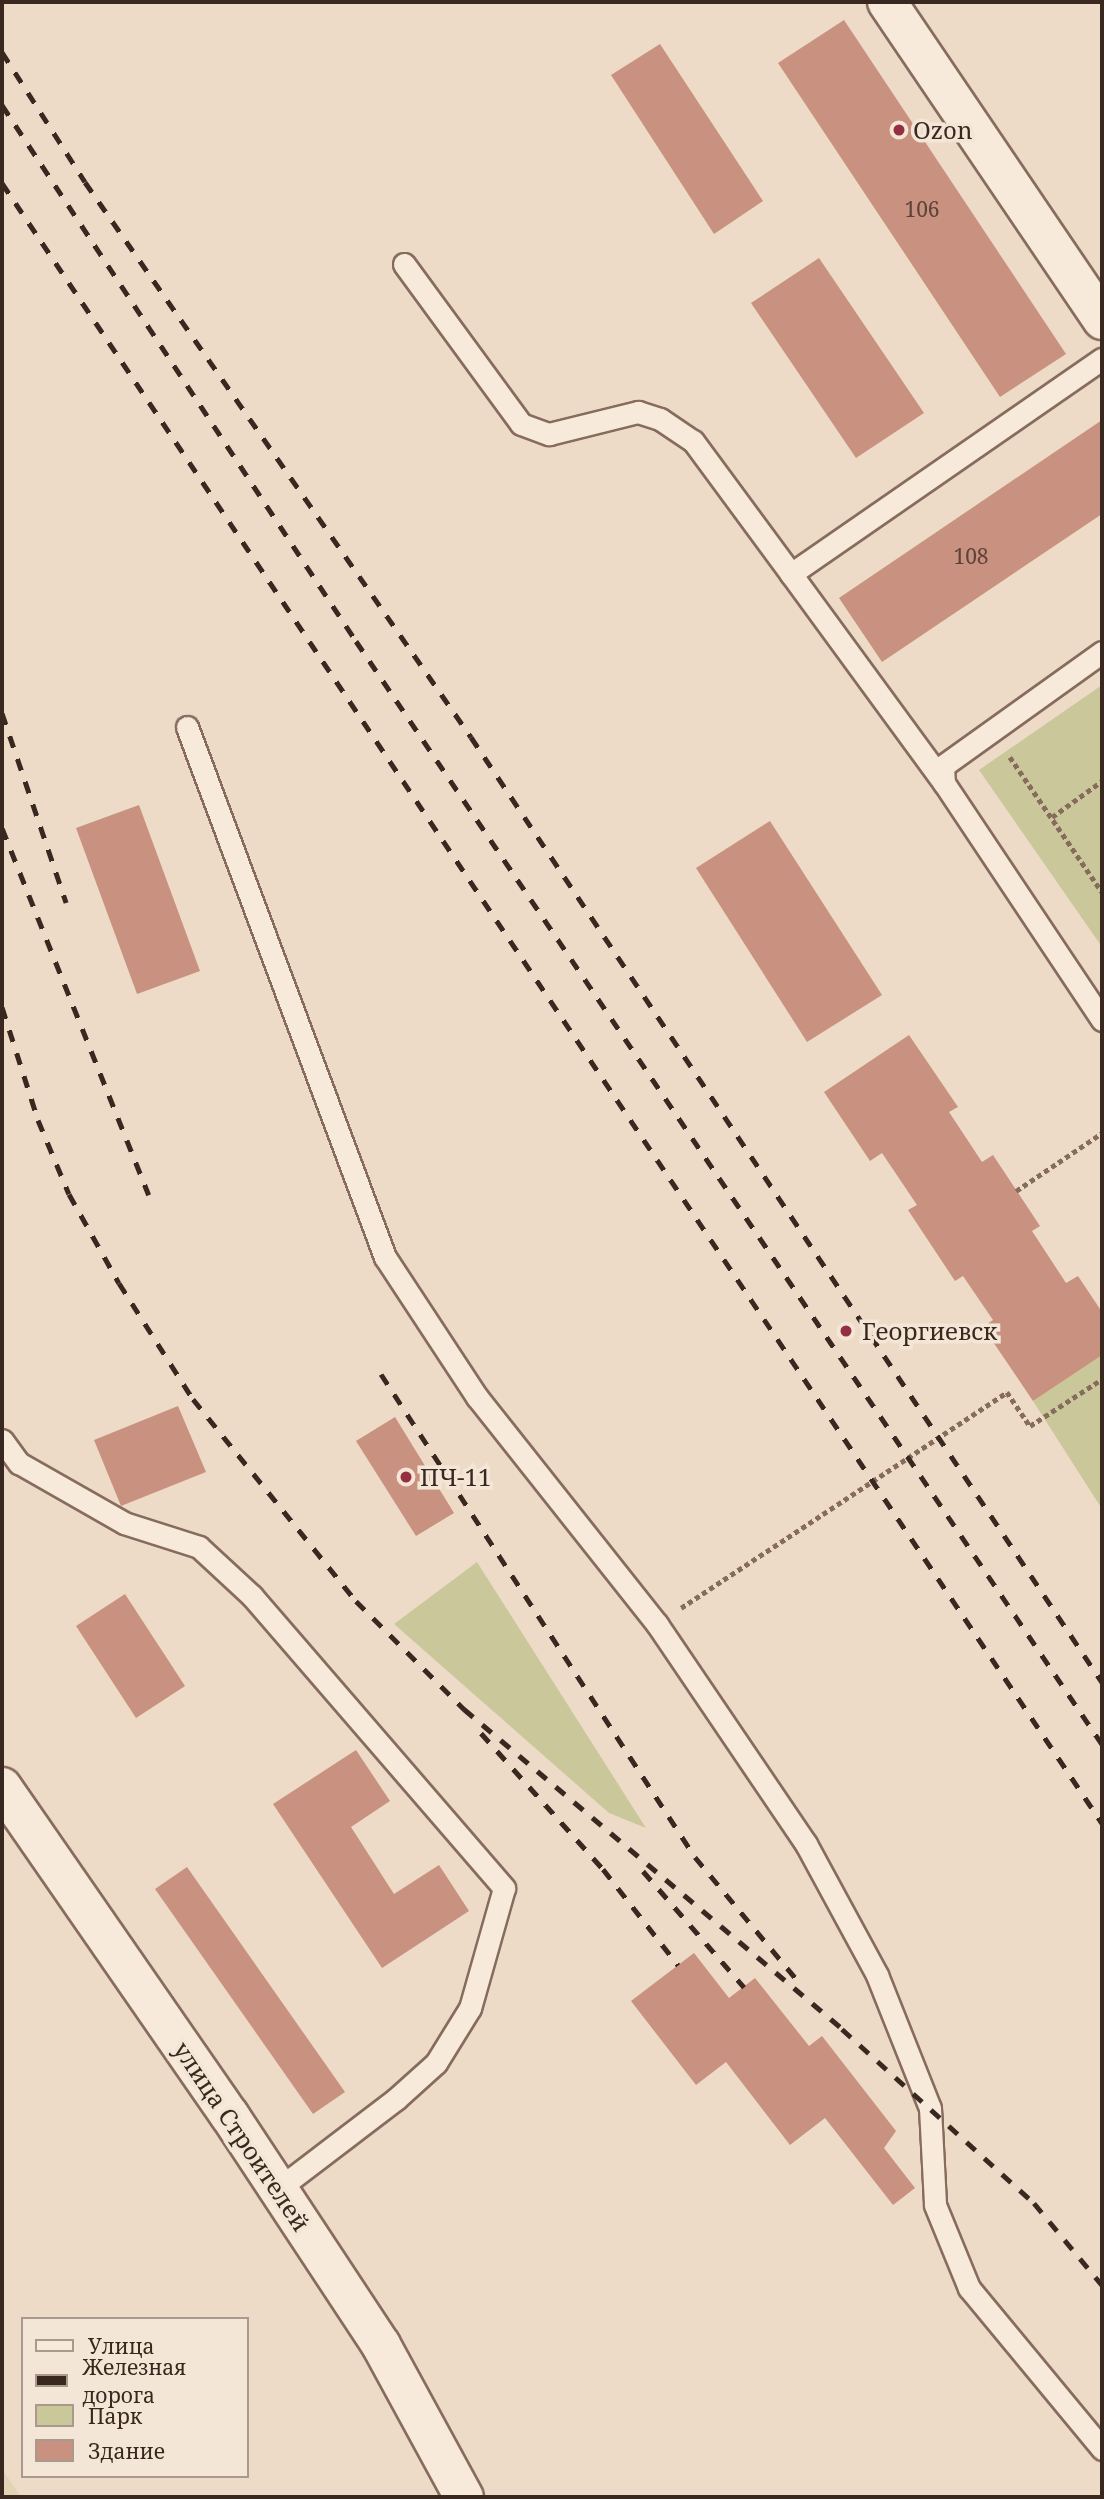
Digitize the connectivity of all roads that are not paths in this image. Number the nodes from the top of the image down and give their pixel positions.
1 (887, 2) edge
2 (404, 264) dead end
3 (1102, 320) edge
4 (1102, 359) edge
5 (791, 574) junction
6 (1102, 652) edge
7 (187, 727) dead end
8 (944, 783) junction
9 (1102, 1020) edge
10 (2, 1440) edge
11 (2, 1787) edge
12 (278, 2189) junction
13 (1102, 2449) edge
14 (464, 2497) edge

1 - 3 street
2 - 5 lane
4 - 5 lane
5 - 8 lane
6 - 8 lane
7 - 13 lane
8 - 9 lane
10 - 12 lane
11 - 12 street, улица Строителей
12 - 14 street, улица Строителей

